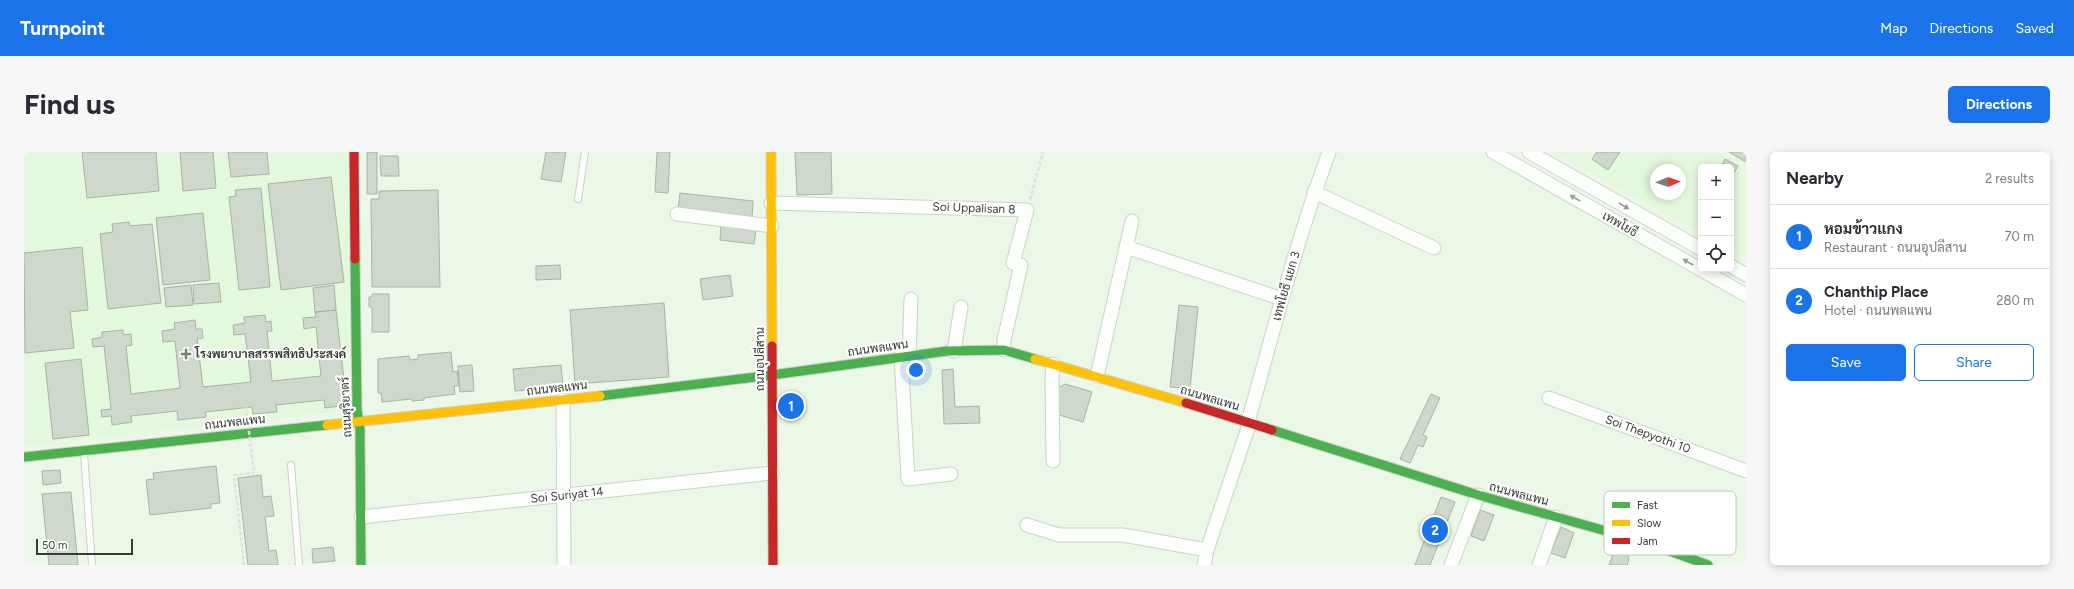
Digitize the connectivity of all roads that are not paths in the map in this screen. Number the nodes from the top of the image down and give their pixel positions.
1 (354, 152) edge
2 (586, 152) edge
3 (771, 152) edge
4 (1329, 152) edge
5 (1493, 152) edge
6 (1530, 152) edge
7 (1314, 192) junction
8 (578, 199) dead end
9 (771, 203) junction
10 (677, 214) dead end
11 (1132, 221) dead end
12 (772, 226) junction
13 (1126, 247) junction
14 (1698, 247) edge
15 (1434, 248) dead end
16 (1734, 268) edge
17 (1746, 274) edge
18 (1746, 295) edge
19 (911, 299) dead end
20 (1282, 299) junction
21 (961, 307) dead end
22 (1004, 350) junction
23 (954, 351) junction
24 (905, 356) junction
25 (1053, 364) junction
26 (772, 375) junction
27 (1097, 376) junction
28 (1549, 398) dead end
29 (563, 400) junction
30 (359, 421) junction
31 (1249, 422) junction
32 (84, 451) junction
33 (24, 457) edge
34 (1053, 462) dead end
35 (291, 466) dead end
36 (1746, 471) edge
37 (772, 473) junction
38 (951, 474) dead end
39 (564, 495) junction
40 (1478, 495) junction
41 (361, 517) junction
42 (1556, 517) junction
43 (1027, 526) dead end
44 (1604, 530) edge
45 (1207, 550) junction
46 (1681, 555) edge
47 (92, 565) edge
48 (300, 565) edge
49 (361, 565) edge
50 (564, 565) edge
51 (768, 565) edge
52 (773, 565) edge
53 (1204, 565) edge
54 (1451, 565) edge
55 (1539, 565) edge
56 (1708, 565) edge

1 - 30 street, ถนนสุริยาตร์
2 - 8 lane
3 - 9 street, ถนนอุปลีสาน
4 - 7 street, เทพโยธี แยก 3
18 -> 5 street, เทพโยธี
6 -> 14 street, เทพโยธี
7 - 15 street
7 - 20 street, เทพโยธี แยก 3
9 - 12 street, ถนนอุปลีสาน
9 - 22 street, Soi Uppalisan 8
10 - 12 street
11 - 13 street
12 - 26 street, ถนนอุปลีสาน
13 - 20 street
13 - 27 street
16 - 17 street
19 - 24 street
20 - 31 street, เทพโยธี แยก 3
21 - 23 street
22 - 23 street, ถนนพลแพน
22 - 25 street, ถนนพลแพน
23 - 24 street, ถนนพลแพน
24 - 26 street, ถนนพลแพน
24 - 38 street
25 - 27 street, ถนนพลแพน
25 - 34 street
26 - 29 street, ถนนพลแพน
26 - 37 street, ถนนอุปลีสาน
27 - 31 street, ถนนพลแพน
28 - 36 street, Soi Thepyothi 10
29 - 30 street, ถนนพลแพน
29 - 39 street
30 - 32 street, ถนนพลแพน
30 - 41 street, ถนนสุริยาตร์
31 - 40 street, ถนนพลแพน
31 - 45 street, เทพโยธี แยก 3
32 - 33 street, ถนนพลแพน
32 - 47 lane
35 - 48 lane
37 - 39 street, Soi Suriyat 14
37 - 52 street, ถนนอุปลีสาน
39 - 41 street, Soi Suriyat 14
39 - 50 street
40 - 42 street, ถนนพลแพน
40 - 54 street
41 - 49 street, ถนนสุริยาตร์
42 - 44 street, ถนนพลแพน
42 - 55 street
43 - 45 street
45 - 53 street, เทพโยธี แยก 3
46 - 56 street, ถนนพลแพน
51 - 52 street

